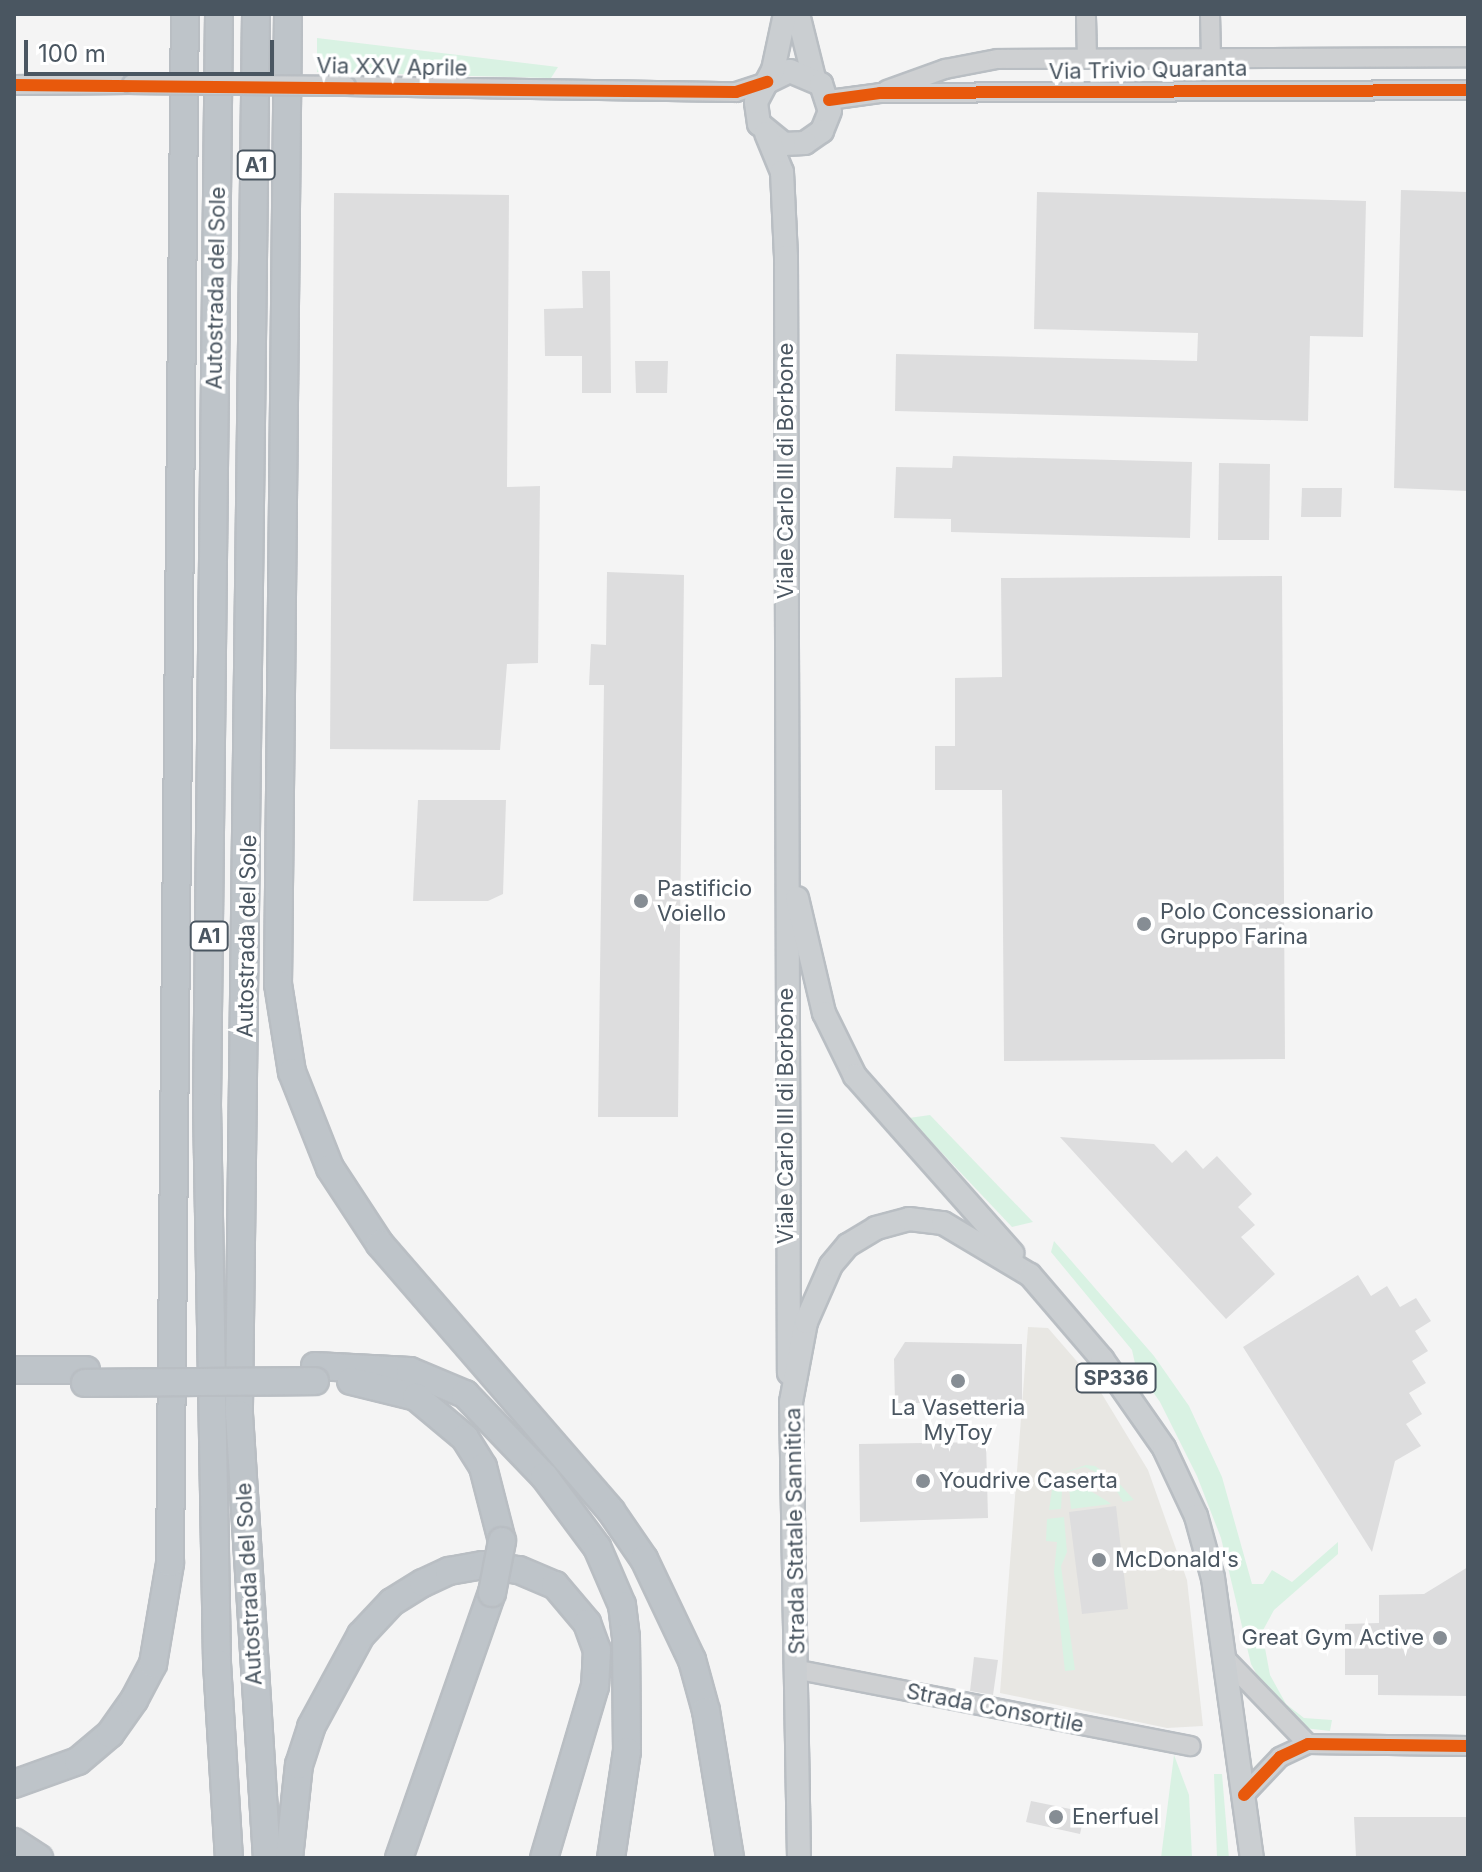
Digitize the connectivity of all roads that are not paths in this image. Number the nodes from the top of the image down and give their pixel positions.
1 (185, 14) edge
2 (219, 14) edge
3 (256, 14) edge
4 (288, 14) edge
5 (785, 14) edge
6 (798, 14) edge
7 (1210, 14) edge
8 (1086, 17) dead end
9 (1468, 57) edge
10 (1087, 59) junction
11 (1211, 59) junction
12 (814, 78) junction
13 (767, 82) junction
14 (14, 85) edge
15 (1468, 90) edge
16 (703, 92) junction
17 (880, 93) junction
18 (829, 100) junction
19 (762, 129) junction
20 (814, 138) junction
21 (786, 257) junction
22 (787, 829) junction
23 (1030, 1275) junction
24 (14, 1370) edge
25 (315, 1374) junction
26 (86, 1377) junction
27 (14, 1384) edge
28 (791, 1402) junction
29 (1224, 1657) junction
30 (799, 1670) junction
31 (1308, 1744) junction
32 (1191, 1746) dead end
33 (1468, 1746) edge
34 (14, 1784) edge
35 (1244, 1795) junction
36 (14, 1842) edge
37 (39, 1858) edge
38 (229, 1858) edge
39 (267, 1858) edge
40 (289, 1858) edge
41 (399, 1858) edge
42 (544, 1858) edge
43 (611, 1858) edge
44 (730, 1858) edge
45 (799, 1858) edge
46 (1252, 1858) edge

1 - 34 highway
2 - 38 highway, Autostrada del Sole / A1
3 - 39 highway, Autostrada del Sole / A1
4 - 44 highway
5 - 13 main road
6 - 12 main road
7 - 11 street
8 - 10 street
9 - 11 street
10 - 11 street
10 - 17 street
12 - 13 main road
12 - 18 main road
13 - 16 street, Via XXV Aprile
13 - 19 main road
14 - 16 street, Via XXV Aprile, bridge
15 - 17 street, Via Trivio Quaranta
16 - 19 street, Via XXV Aprile
17 - 18 street, Via Trivio Quaranta
18 - 20 main road, Viale Carlo III di Borbone / SP336
19 - 20 main road
19 - 21 main road, Viale Carlo III di Borbone / SP336
20 - 21 main road, Viale Carlo III di Borbone / SP336
21 - 22 main road, Viale Carlo III di Borbone / SP336
22 - 23 main road, Viale Carlo III di Borbone / SP336
22 - 28 main road, Viale Carlo III di Borbone / SP336
23 - 28 main road, Strada Statale Sannitica / SP336
23 - 29 main road, Strada Statale Sannitica / SP336
24 - 26 highway
25 - 26 highway, bridge
25 - 41 highway, bridge
25 - 43 highway
26 - 27 highway
28 - 30 main road, Strada Statale Sannitica / SP336
29 - 31 street
29 - 35 main road, Strada Statale Sannitica / SP336
30 - 32 street, Strada Consortile
30 - 45 main road, Strada Statale Sannitica / SP336
31 - 33 street
31 - 35 street
35 - 46 main road, Strada Statale Sannitica / SP336
36 - 37 highway
40 - 42 highway

